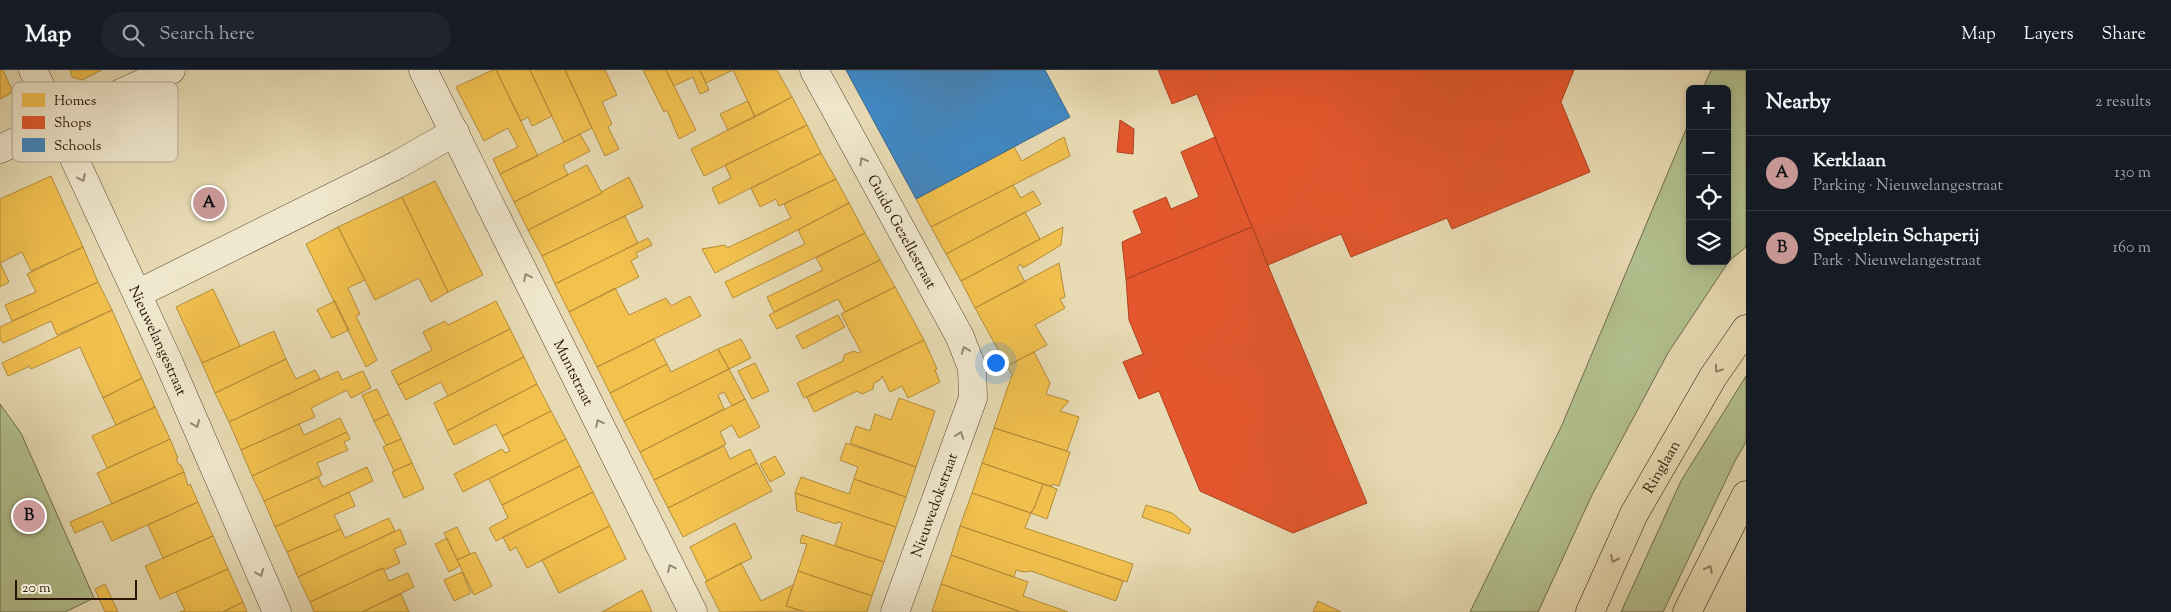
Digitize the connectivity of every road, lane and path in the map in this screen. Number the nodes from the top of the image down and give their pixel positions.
1 (33, 70) edge
2 (171, 70) edge
3 (423, 70) edge
4 (814, 70) edge
5 (38, 82) edge
6 (146, 82) edge
7 (455, 132) junction
8 (12, 144) edge
9 (0, 149) edge
10 (75, 162) edge
11 (136, 294) junction
12 (1746, 329) edge
13 (973, 398) joint
14 (1746, 495) edge
15 (277, 612) edge
16 (693, 612) edge
17 (895, 612) edge
18 (1590, 612) edge
19 (1686, 612) edge

1 - 5 street, Nieuwelangestraat
2 - 6 street
3 - 7 street, Muntstraat
13 -> 4 street, Guido Gezellestraat
7 - 11 street
16 -> 7 street, Muntstraat
8 - 9 street
10 -> 11 street, Nieuwelangestraat
11 -> 15 street, Nieuwelangestraat
12 -> 18 main road, Ringlaan
17 -> 13 street, Nieuwedokstraat
19 -> 14 main road

